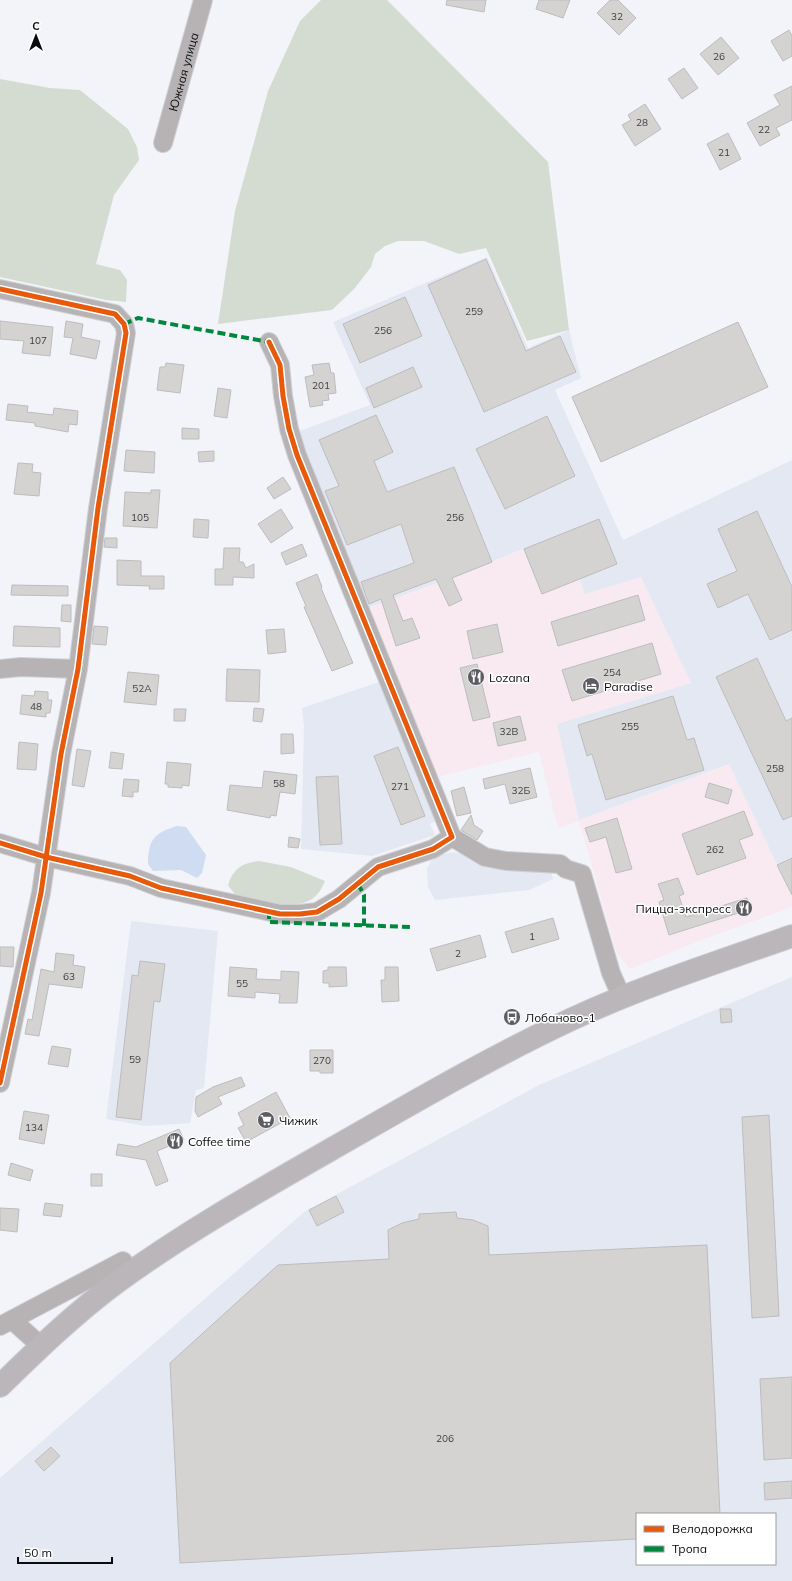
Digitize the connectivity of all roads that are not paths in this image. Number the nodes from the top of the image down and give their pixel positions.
1 (203, 0) edge
2 (163, 143) dead end
3 (0, 289) edge
4 (269, 342) dead end
5 (0, 669) edge
6 (78, 669) junction
7 (452, 837) junction
8 (0, 843) edge
9 (46, 857) junction
10 (792, 923) edge
11 (792, 936) edge
12 (619, 992) junction
13 (0, 1083) edge
14 (123, 1261) junction
15 (6, 1323) edge
16 (37, 1342) junction
17 (0, 1367) edge
18 (0, 1386) edge

1 - 2 street, Южная улица
3 - 6 street
4 - 7 street
5 - 6 street
6 - 9 street
7 - 9 street
7 - 12 street
8 - 9 street
9 - 13 street
10 - 12 main road
11 - 12 main road
12 - 14 main road
12 - 16 main road
14 - 15 street
14 - 16 main road
15 - 16 street
16 - 17 main road
16 - 18 main road

